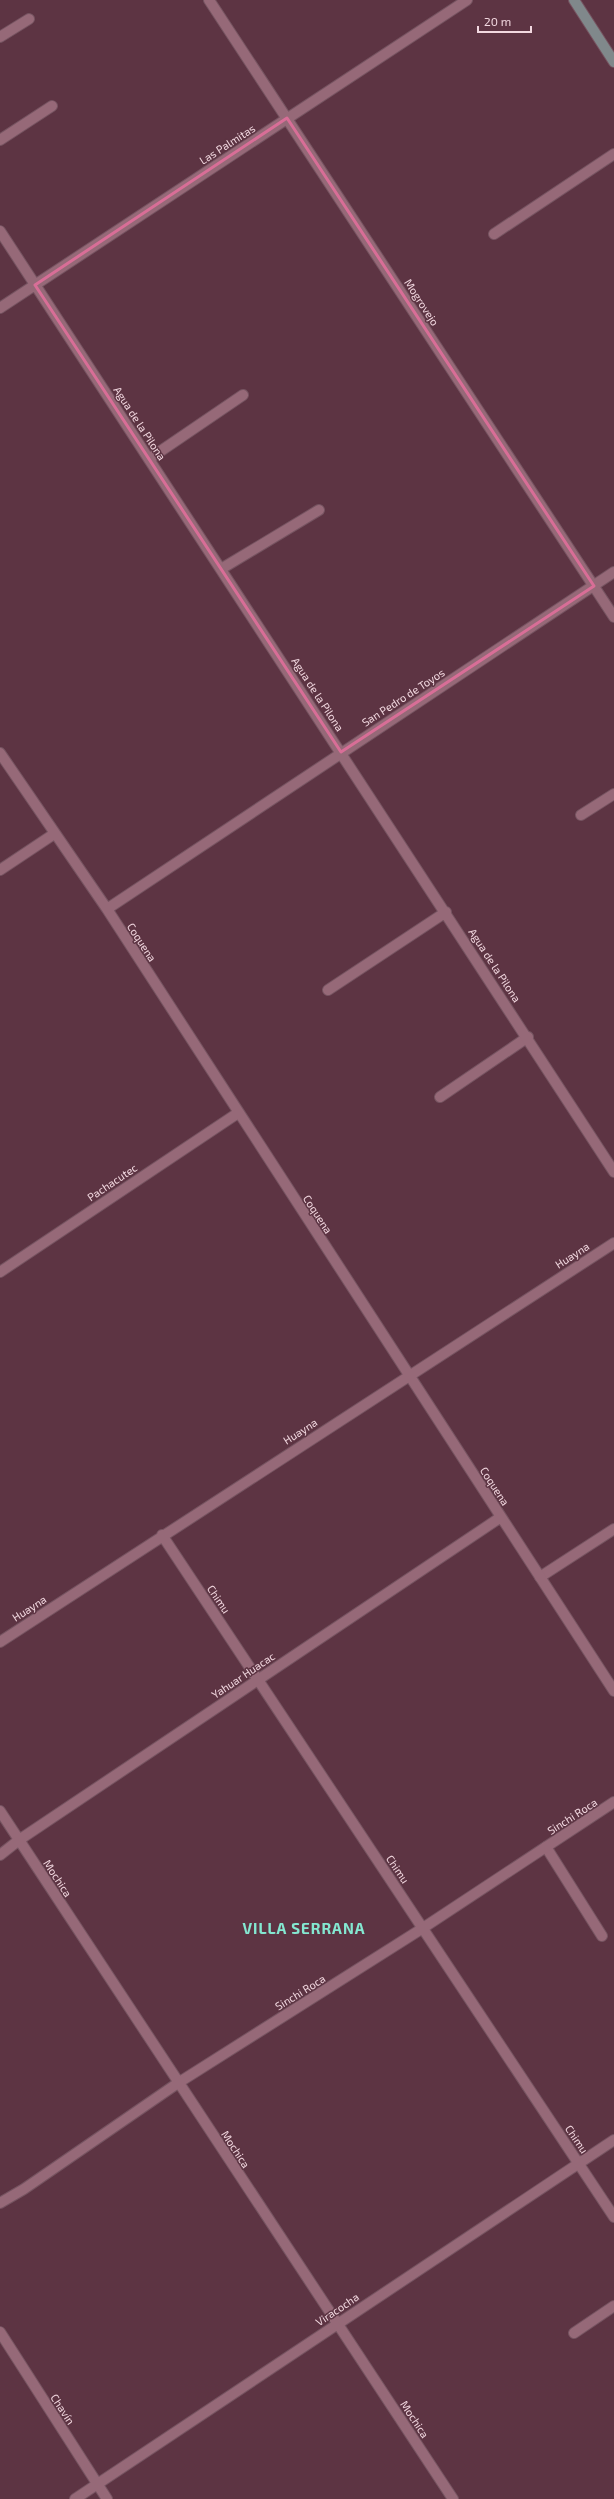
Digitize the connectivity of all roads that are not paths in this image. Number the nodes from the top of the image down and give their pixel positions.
1 (209, 0) edge
2 (467, 0) edge
3 (574, 0) edge
4 (29, 19) dead end
5 (0, 37) edge
6 (614, 62) edge
7 (52, 106) dead end
8 (287, 118) junction
9 (0, 140) edge
10 (614, 154) edge
11 (0, 231) edge
12 (494, 234) dead end
13 (35, 285) junction
14 (0, 308) edge
15 (243, 395) dead end
16 (149, 459) junction
17 (319, 510) dead end
18 (221, 569) junction
19 (614, 572) edge
20 (594, 586) junction
21 (614, 617) edge
22 (0, 752) edge
23 (341, 752) junction
24 (614, 794) edge
25 (581, 815) dead end
26 (54, 834) junction
27 (0, 870) edge
28 (107, 909) junction
29 (446, 912) junction
30 (328, 990) dead end
31 (528, 1037) junction
32 (440, 1097) dead end
33 (238, 1113) junction
34 (614, 1172) edge
35 (614, 1243) edge
36 (0, 1272) edge
37 (408, 1375) junction
38 (502, 1518) junction
39 (614, 1529) edge
40 (162, 1535) junction
41 (540, 1577) junction
42 (0, 1642) edge
43 (258, 1680) junction
44 (614, 1691) edge
45 (614, 1802) edge
46 (0, 1811) edge
47 (19, 1840) junction
48 (546, 1847) junction
49 (0, 1855) edge
50 (423, 1928) junction
51 (602, 1936) dead end
52 (178, 2083) junction
53 (614, 2140) edge
54 (578, 2163) junction
55 (0, 2203) edge
56 (614, 2217) edge
57 (614, 2306) edge
58 (337, 2324) junction
59 (0, 2332) edge
60 (574, 2333) dead end
61 (97, 2484) junction
62 (75, 2499) edge
63 (107, 2499) edge
64 (453, 2499) edge

1 - 8 street, Mogrovejo
2 - 8 street, Las Palmitas
3 - 6 main road
4 - 5 street
7 - 9 street
8 - 13 street, Las Palmitas
8 - 20 street, Mogrovejo
10 - 12 street
11 - 13 street, Agua de la Pilona
13 - 14 street, Las Palmitas
13 - 16 street, Agua de la Pilona
15 - 16 street
16 - 18 street, Agua de la Pilona
17 - 18 street
18 - 23 street, Agua de la Pilona
19 - 20 street, San Pedro de Toyos
20 - 21 street, Mogrovejo
20 - 23 street, San Pedro de Toyos
22 - 26 street, Coquena
23 - 28 street, San Pedro de Toyos
23 - 29 street, Agua de la Pilona
24 - 25 street
26 - 27 street
26 - 28 street, Coquena
28 - 33 street, Coquena
29 - 30 street
29 - 31 street, Agua de la Pilona
31 - 32 street
31 - 34 street, Agua de la Pilona
33 - 36 street, Pachacutec
33 - 37 street, Coquena
35 - 37 street, Huayna
37 - 38 street, Coquena
37 - 40 street, Huayna
38 - 41 street, Coquena
38 - 43 street, Yahuar Huacac
39 - 41 street
40 - 42 street, Huayna
40 - 43 street, Chimu
41 - 44 street, Coquena
43 - 47 street, Yahuar Huacac
43 - 50 street, Chimu
45 - 48 street, Sinchi Roca
46 - 47 street, Mochica
47 - 49 street, Yahuar Huacac
47 - 52 street, Mochica
48 - 50 street, Sinchi Roca
48 - 51 street
50 - 52 street, Sinchi Roca
50 - 54 street, Chimu
52 - 55 street, Sinchi Roca
52 - 58 street, Mochica
53 - 54 street, Viracocha
54 - 56 street, Chimu
54 - 58 street, Viracocha
57 - 60 street
58 - 61 street, Viracocha
58 - 64 street, Mochica
59 - 61 street, Chavín
61 - 62 street, Viracocha
61 - 63 street, Chavín

